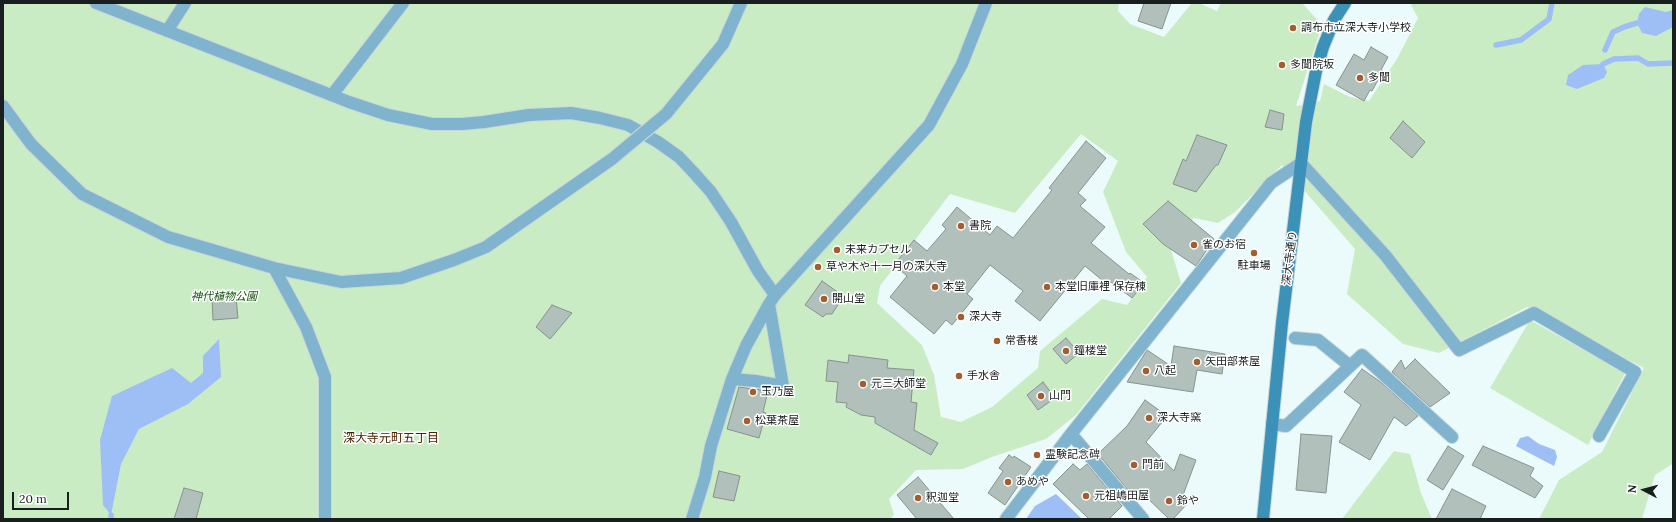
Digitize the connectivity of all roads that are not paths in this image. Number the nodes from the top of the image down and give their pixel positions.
1 (96, 3) edge
2 (185, 3) edge
3 (403, 3) edge
4 (741, 3) edge
5 (986, 3) edge
6 (1344, 3) edge
7 (167, 31) junction
8 (332, 95) junction
9 (3, 106) edge
10 (1301, 163) junction
11 (274, 268) junction
12 (772, 300) junction
13 (1295, 338) dead end
14 (1350, 366) junction
15 (732, 380) junction
16 (1272, 424) junction
17 (1071, 434) junction
18 (1598, 436) dead end
19 (1452, 437) dead end
20 (325, 519) edge
21 (692, 519) edge
22 (1006, 519) edge
23 (1143, 519) edge
24 (1263, 519) edge

1 - 7 street
2 - 7 street
3 - 8 street
4 - 11 street, bridge
5 - 12 street
6 - 10 street, 深大寺通り
7 - 8 street
8 - 12 street
9 - 11 street
10 - 16 street, 深大寺通り
10 - 17 street
10 - 18 street
11 - 20 street
12 - 15 street
12 - 15 street
13 - 14 street
14 - 16 street
14 - 19 street
15 - 21 street
16 - 24 street, 深大寺通り
17 - 22 street
17 - 23 street

